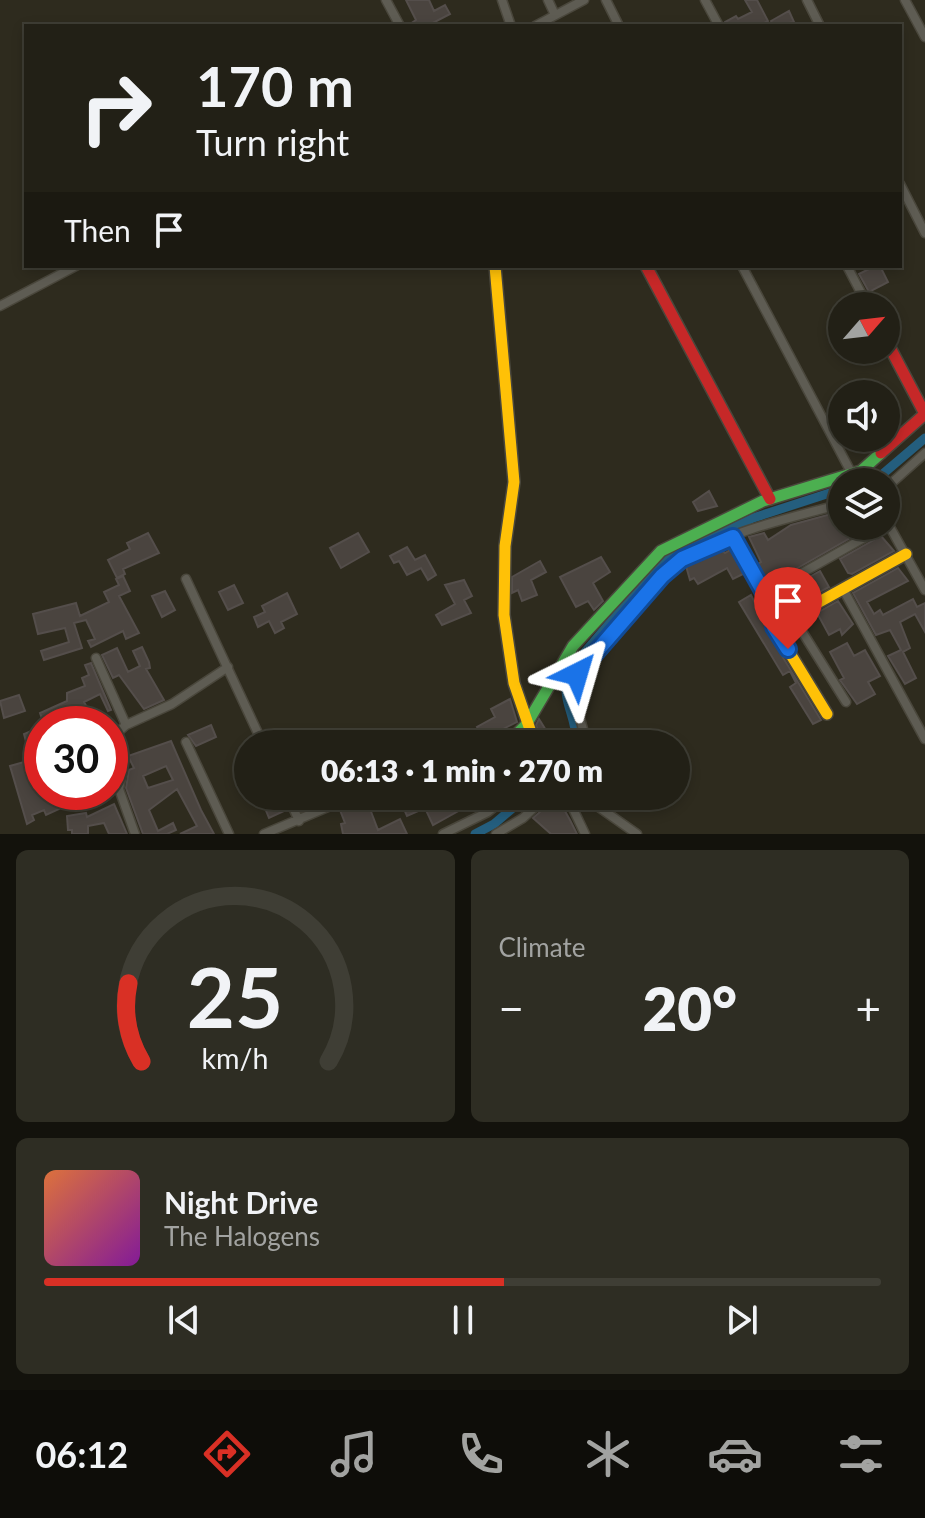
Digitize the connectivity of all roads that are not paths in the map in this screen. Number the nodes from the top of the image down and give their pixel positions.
1 (386, 0) edge
2 (502, 0) edge
3 (548, 0) edge
4 (584, 0) edge
5 (606, 0) edge
6 (705, 0) edge
7 (807, 0) edge
8 (905, 0) edge
9 (555, 15) junction
10 (399, 24) edge
11 (510, 24) edge
12 (539, 24) edge
13 (618, 24) edge
14 (718, 24) edge
15 (819, 24) edge
16 (925, 37) edge
17 (902, 188) edge
18 (925, 233) edge
19 (72, 268) edge
20 (495, 268) edge
21 (647, 268) edge
22 (743, 268) edge
23 (848, 268) edge
24 (861, 292) edge
25 (0, 306) edge
26 (899, 364) edge
27 (925, 453) edge
28 (849, 468) edge
29 (864, 468) edge
30 (900, 475) edge
31 (828, 481) edge
32 (770, 499) junction
33 (828, 508) edge
34 (733, 537) junction
35 (859, 540) edge
36 (897, 540) edge
37 (906, 554) junction
38 (186, 579) dead end
39 (843, 589) junction
40 (925, 590) edge
41 (765, 594) junction
42 (793, 617) junction
43 (781, 623) junction
44 (96, 658) dead end
45 (228, 667) junction
46 (846, 702) dead end
47 (117, 706) edge
48 (827, 714) dead end
49 (128, 724) edge
50 (526, 725) junction
51 (257, 730) edge
52 (521, 730) edge
53 (528, 730) edge
54 (583, 730) edge
55 (925, 739) edge
56 (186, 742) dead end
57 (126, 810) edge
58 (294, 810) edge
59 (323, 810) edge
60 (490, 810) edge
61 (532, 810) edge
62 (574, 810) edge
63 (603, 810) edge
64 (299, 821) junction
65 (135, 834) edge
66 (229, 834) edge
67 (264, 834) edge
68 (443, 834) edge
69 (496, 834) edge
70 (585, 834) edge
71 (637, 834) edge

1 - 10 street
2 - 11 street
3 - 9 street
4 - 9 street
5 - 13 street
6 - 14 street
7 - 15 street
8 - 16 street
9 - 12 street
17 - 18 street
19 - 25 street
20 - 50 street
21 - 32 street
22 - 28 street
23 - 24 street
26 - 29 street
27 - 30 street
31 - 32 street
32 - 50 street
33 - 34 street
34 - 41 street
34 - 54 street
35 - 41 street
36 - 37 street
37 - 39 street
37 - 40 street
38 - 45 street
39 - 42 street
39 - 55 street
41 - 43 street
42 - 43 street
42 - 46 street
43 - 48 street
44 - 47 street
45 - 49 street
45 - 51 street
50 - 52 street
50 - 53 street
56 - 66 street
57 - 65 street
58 - 64 street
59 - 64 street
60 - 68 street
61 - 69 street
62 - 70 street
63 - 71 street
64 - 67 street

